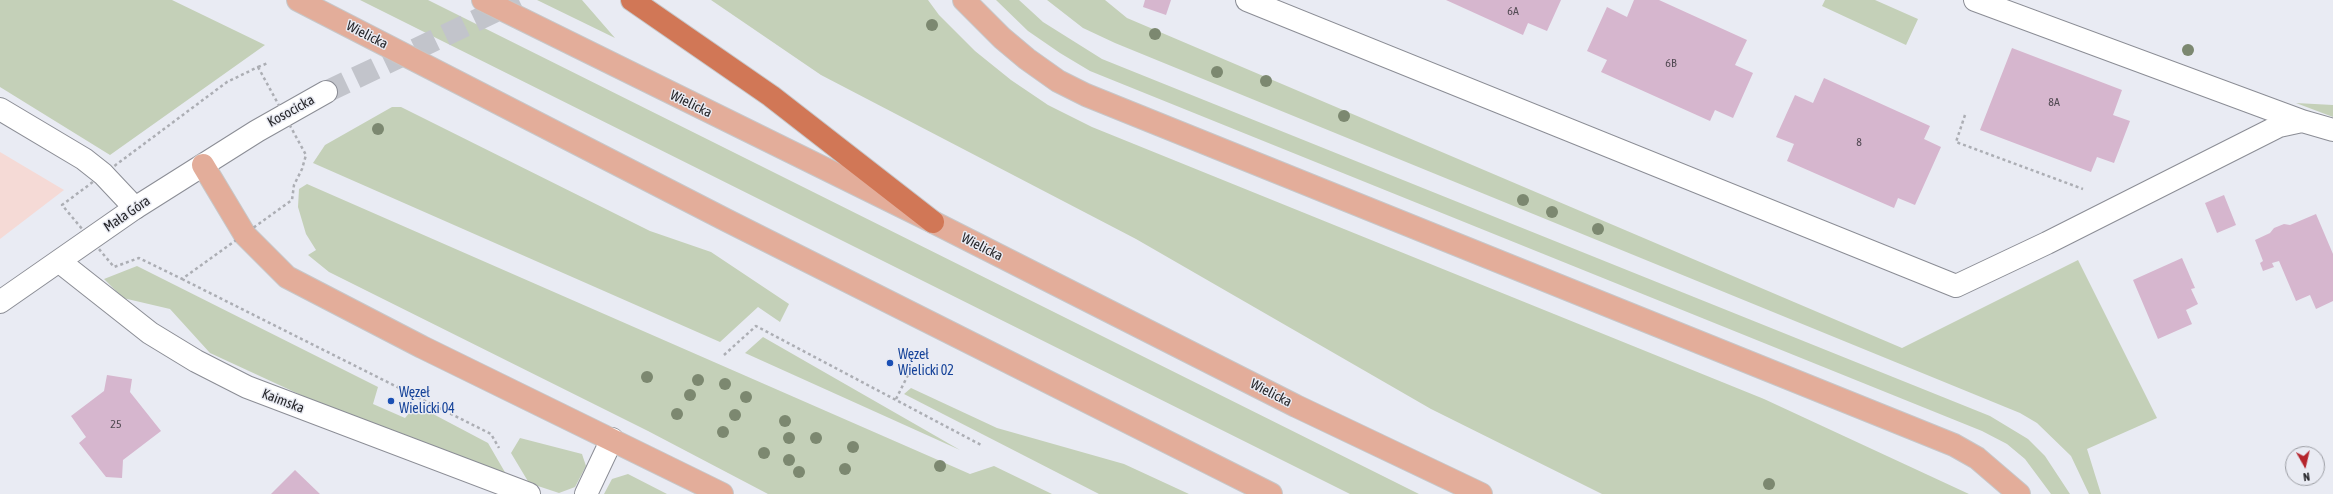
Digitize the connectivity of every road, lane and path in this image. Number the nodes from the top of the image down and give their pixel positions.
1 (298, 0) edge
2 (483, 0) edge
3 (964, 0) edge
4 (1247, 0) edge
5 (1975, 0) edge
6 (635, 1) edge
7 (268, 63) dead end
8 (258, 67) dead end
9 (326, 92) tunnel mouth
10 (0, 109) edge
11 (1965, 115) dead end
12 (2302, 121) junction
13 (2333, 130) edge
14 (257, 131) joint
15 (203, 165) junction
16 (302, 169) dead end
17 (2088, 190) dead end
18 (135, 208) junction
19 (933, 222) junction
20 (245, 235) junction
21 (90, 238) junction
22 (60, 262) junction
23 (182, 279) junction
24 (0, 302) edge
25 (724, 355) dead end
26 (909, 373) dead end
27 (896, 399) junction
28 (612, 439) junction
29 (983, 446) dead end
30 (525, 492) edge
31 (2014, 492) edge
32 (586, 494) edge
33 (722, 494) edge
34 (1271, 494) edge
35 (1481, 494) edge

1 - 34 main road, Wielicka
2 - 19 main road, Wielicka
3 - 31 main road
4 - 12 street
5 - 12 street
6 - 19 highway
7 - 8 path
9 - 14 street, Kosocicka
10 - 18 street
11 - 17 path
12 - 13 street
14 - 15 street, Mała Góra
15 - 18 street, Mała Góra
15 - 20 main road
16 - 20 path
18 - 21 street, Mała Góra
19 - 35 main road, Wielicka
20 - 23 path
20 - 28 main road
21 - 22 street, Mała Góra
21 - 23 path
22 - 24 street, Mała Góra
22 - 30 street, Kaimska
23 - 30 path
25 - 27 path
26 - 27 path
27 - 29 path
28 - 32 street
28 - 33 main road

